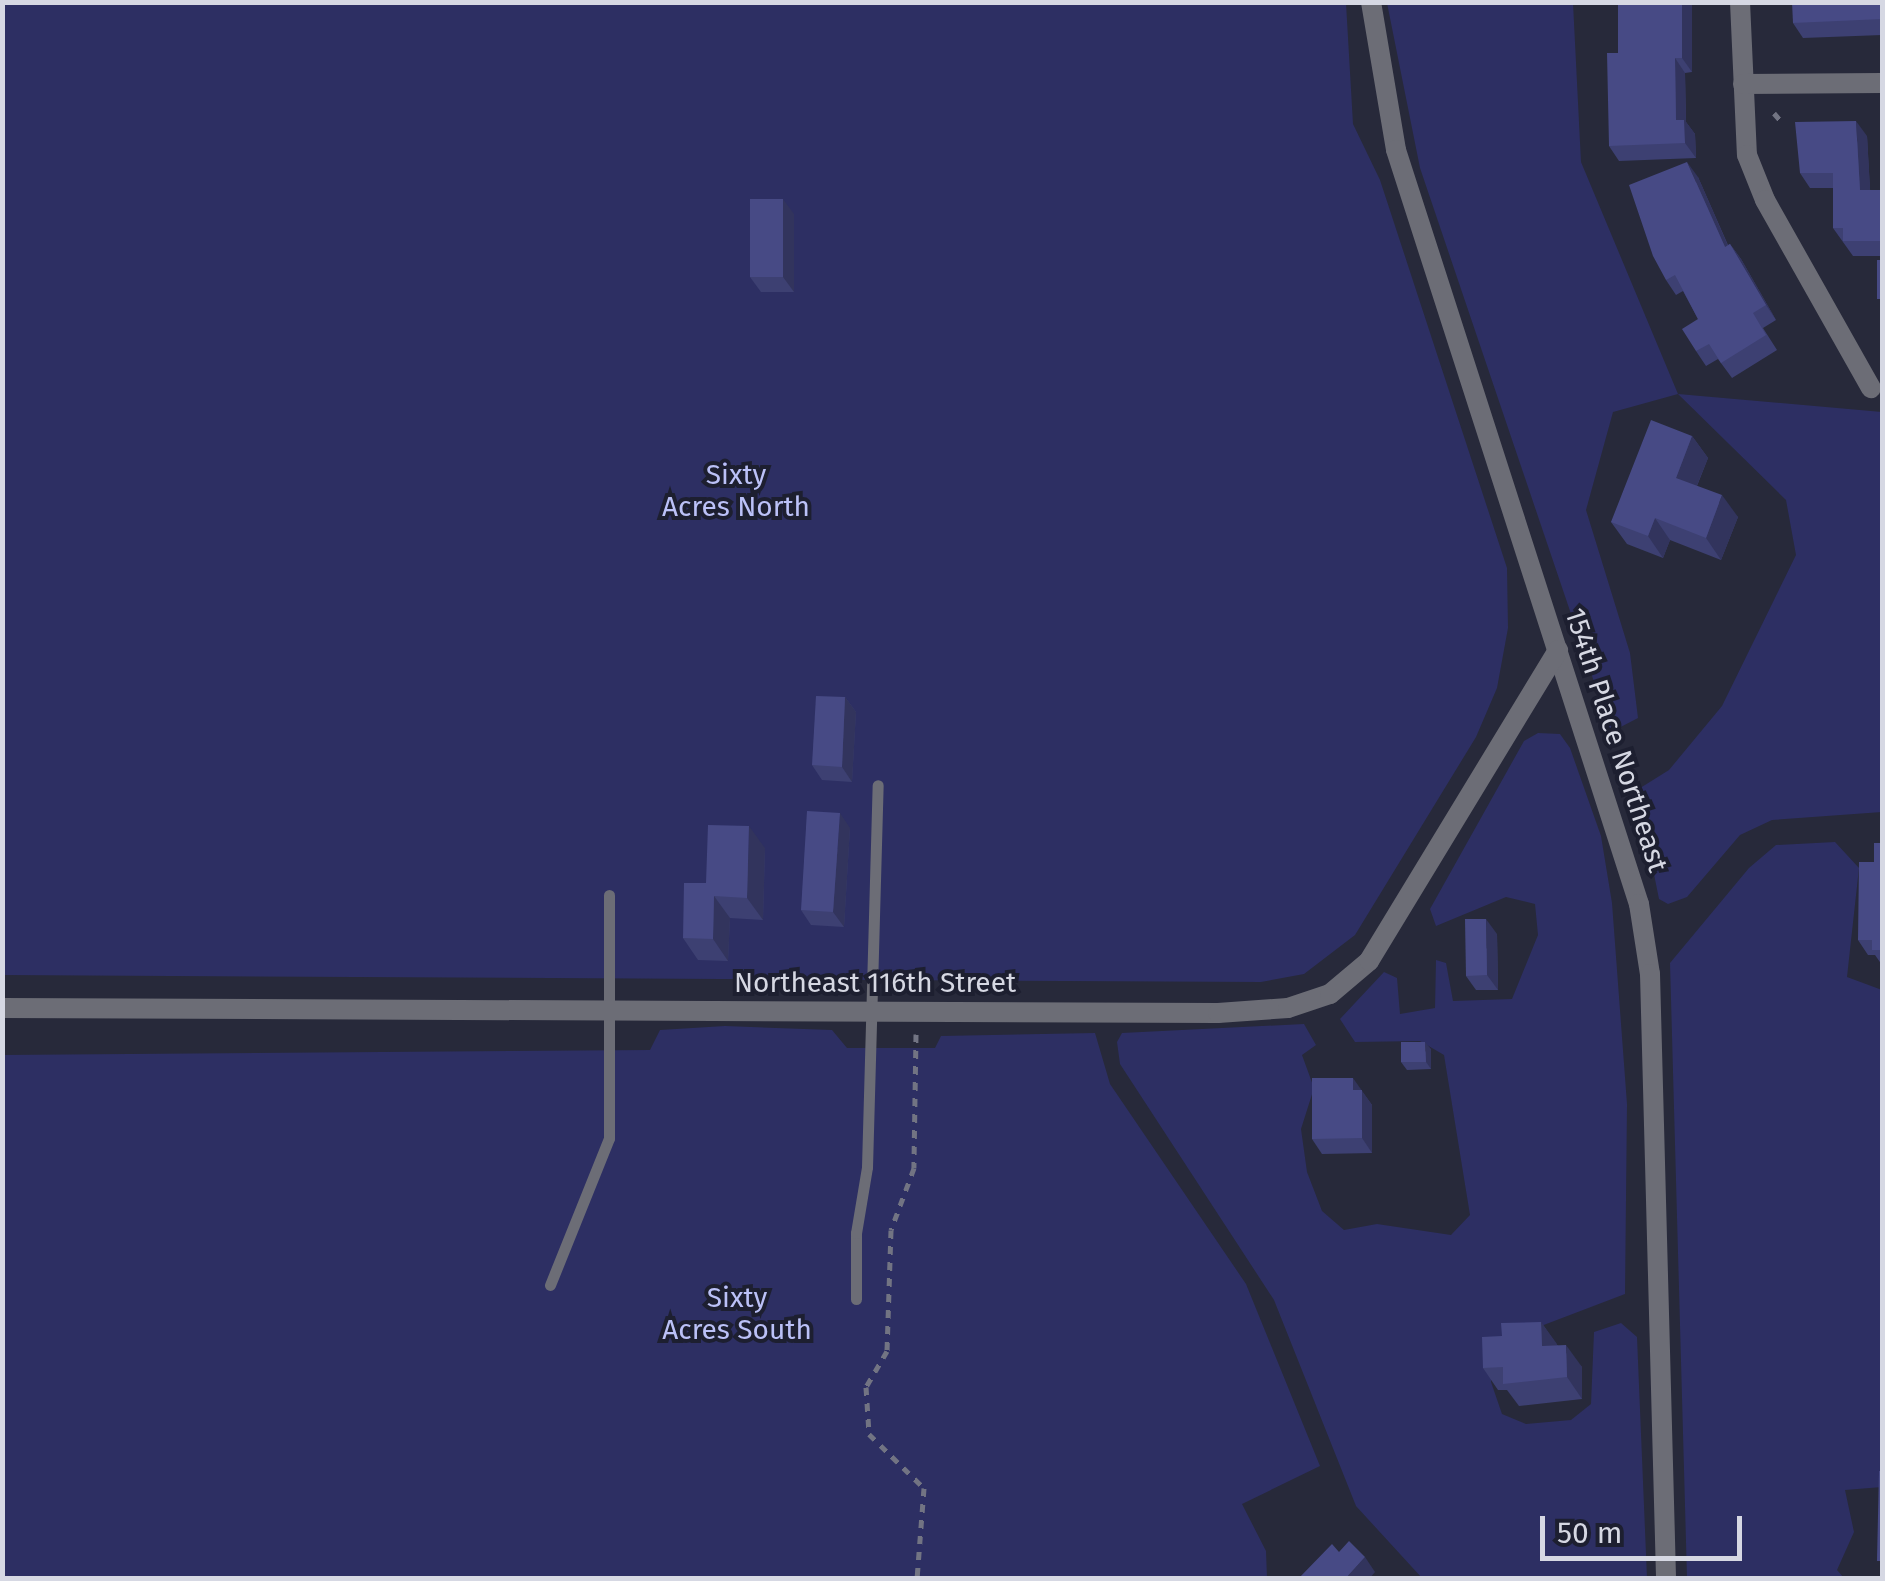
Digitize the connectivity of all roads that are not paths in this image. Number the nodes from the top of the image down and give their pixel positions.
1 (1372, 2) edge
2 (1740, 2) edge
3 (1882, 83) edge
4 (1743, 84) junction
5 (1871, 388) dead end
6 (1558, 650) junction
7 (878, 786) dead end
8 (609, 896) dead end
9 (2, 1008) edge
10 (610, 1009) junction
11 (867, 1010) junction
12 (550, 1286) dead end
13 (856, 1300) dead end
14 (1666, 1578) edge

1 - 6 street, 154th Place Northeast
2 - 4 street
3 - 4 street
4 - 5 street
6 - 11 street, Northeast 116th Street
6 - 14 street, 154th Place Northeast
7 - 11 lane
8 - 10 lane
9 - 10 street, Northeast 116th Street
10 - 11 street, Northeast 116th Street
10 - 12 lane
11 - 13 lane

